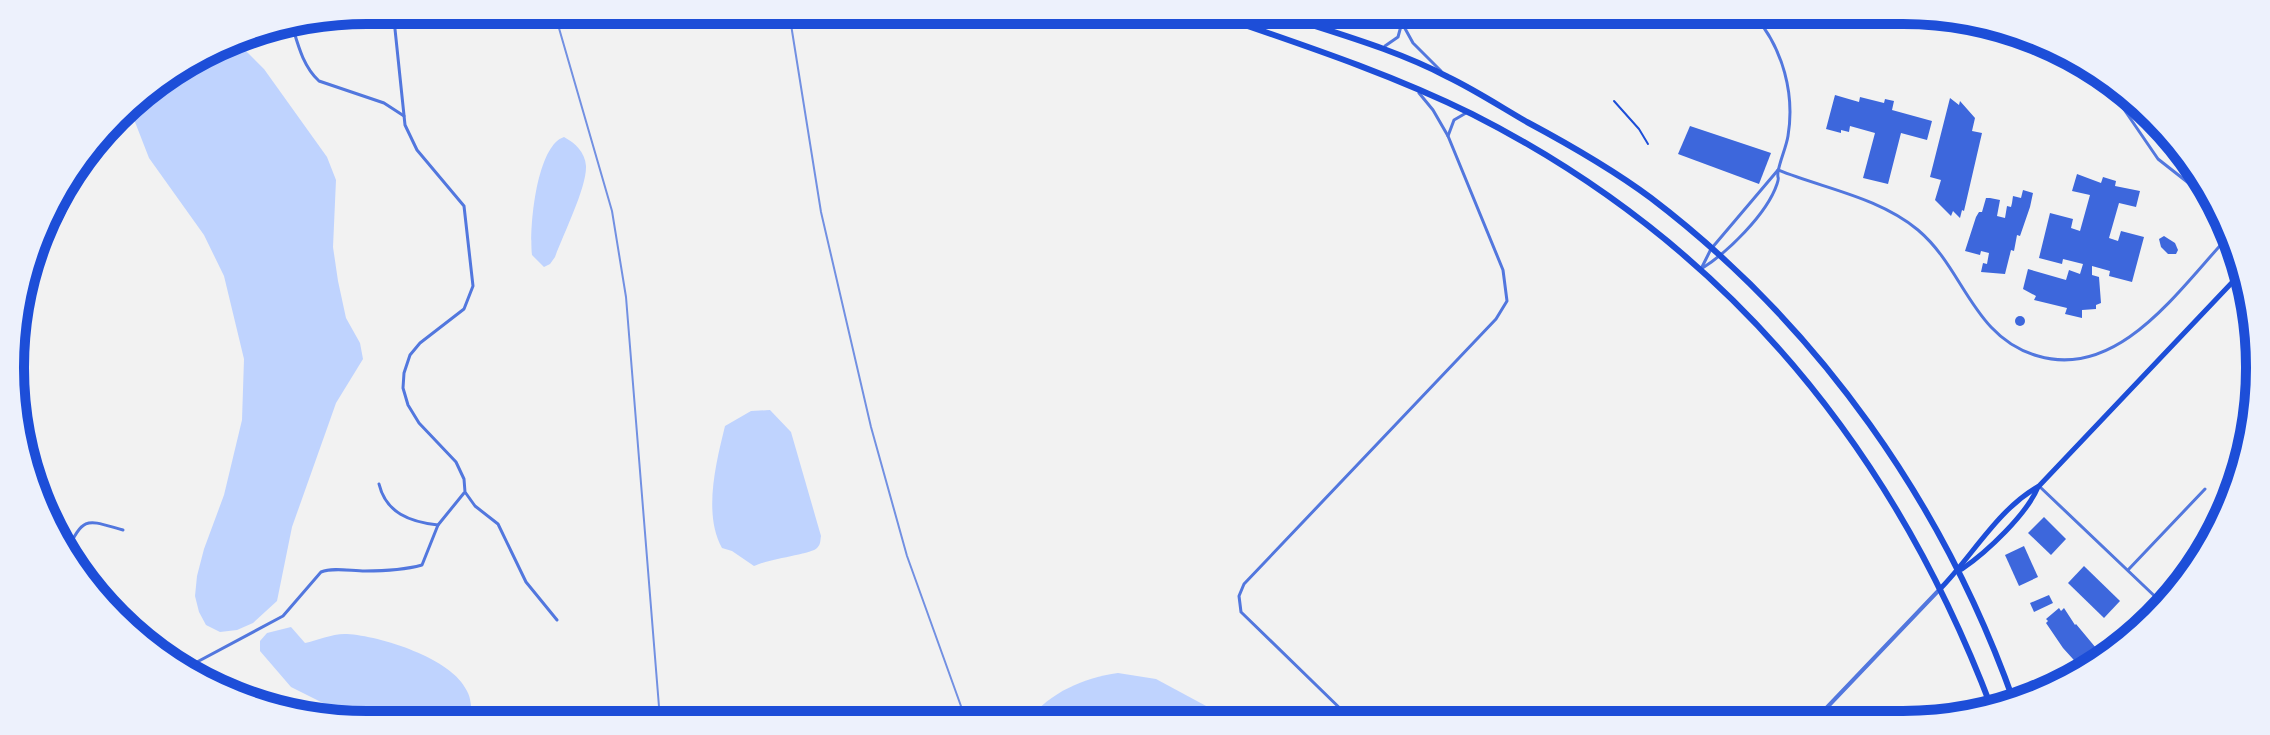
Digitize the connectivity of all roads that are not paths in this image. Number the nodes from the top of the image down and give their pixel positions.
1 (394, 24) edge
2 (1241, 24) edge
3 (1307, 24) edge
4 (1401, 24) edge
5 (1402, 24) edge
6 (1761, 24) edge
7 (294, 32) edge
8 (1378, 48) junction
9 (1447, 76) junction
10 (1415, 88) junction
11 (2112, 95) edge
12 (1468, 112) junction
13 (404, 116) junction
14 (1448, 136) junction
15 (1778, 170) junction
16 (2195, 188) edge
17 (71, 194) edge
18 (60, 221) dead end
19 (2223, 243) edge
20 (1711, 249) junction
21 (1720, 258) junction
22 (1701, 269) junction
23 (2234, 280) edge
24 (2231, 283) junction
25 (2236, 288) edge
26 (379, 484) dead end
27 (2039, 486) junction
28 (2205, 489) dead end
29 (465, 492) junction
30 (438, 525) junction
31 (123, 530) dead end
32 (71, 541) edge
33 (2128, 570) junction
34 (1958, 571) junction
35 (1941, 588) junction
36 (2157, 598) edge
37 (557, 620) dead end
38 (194, 664) edge
39 (2011, 694) edge
40 (1988, 700) edge
41 (1343, 711) edge
42 (1824, 711) edge

1 - 13 street
2 - 10 highway
3 - 8 highway
4 - 8 street
5 - 9 street
6 - 15 street
7 - 13 street
8 - 9 highway
9 - 20 highway
10 - 12 highway
10 - 14 street
11 - 16 street
12 - 14 street
12 - 22 highway
13 - 29 street
14 - 41 street
15 - 19 street
15 - 20 street
15 - 21 street
17 - 18 street
20 - 21 highway
20 - 22 street
21 - 22 street
21 - 34 highway
22 - 35 highway
23 - 24 main road
24 - 25 street
24 - 27 main road
26 - 30 street
27 - 33 street
27 - 34 main road
28 - 33 street
29 - 30 street
29 - 37 street
30 - 38 street
31 - 32 street
33 - 36 street
34 - 35 main road
34 - 39 highway
35 - 40 highway
35 - 42 street

